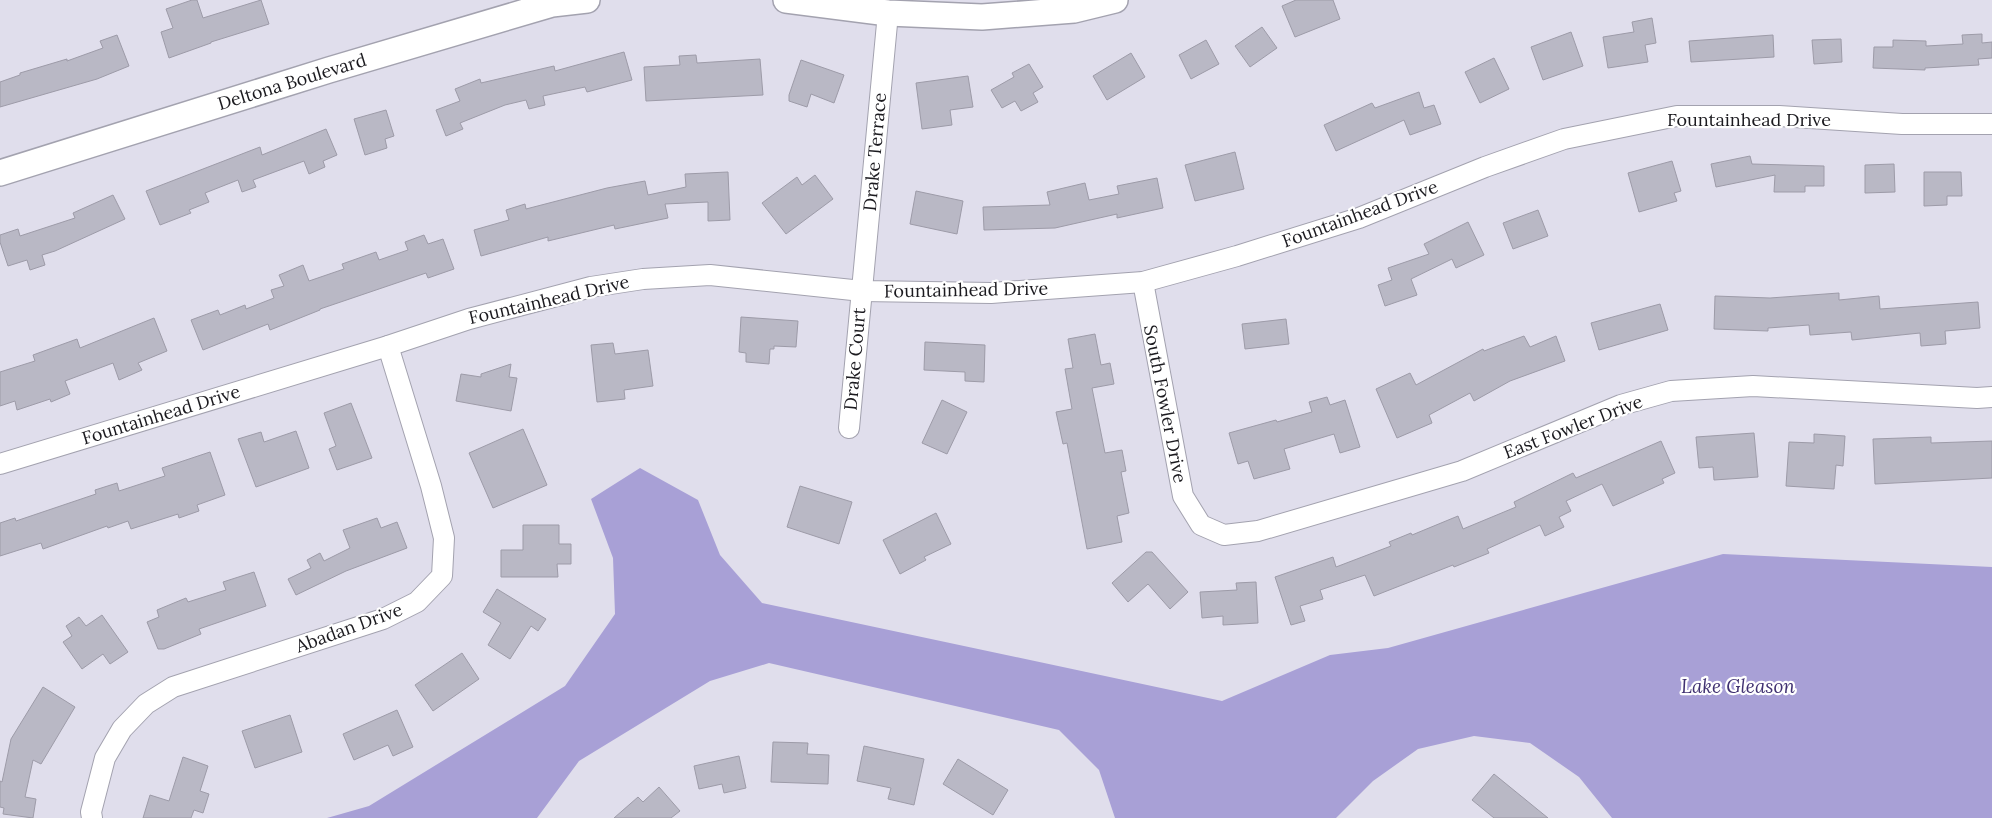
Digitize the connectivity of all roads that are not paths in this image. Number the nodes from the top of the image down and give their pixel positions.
1 (587, 0) edge
2 (786, 0) edge
3 (1115, 0) edge
4 (888, 13) junction
5 (1992, 124) edge
6 (0, 173) edge
7 (1142, 282) junction
8 (862, 291) junction
9 (388, 346) junction
10 (1992, 398) edge
11 (849, 428) dead end
12 (0, 464) edge
13 (1199, 522) joint
14 (92, 818) edge

1 - 6 street, Deltona Boulevard
2 - 4 street
3 - 4 street
4 - 8 street, Drake Terrace
5 - 7 street, Fountainhead Drive
7 - 8 street, Fountainhead Drive
7 - 13 street, South Fowler Drive
8 - 9 street, Fountainhead Drive
8 - 11 street, Drake Court
9 - 12 street, Fountainhead Drive
9 - 14 street, Abadan Drive
10 - 13 street, East Fowler Drive

